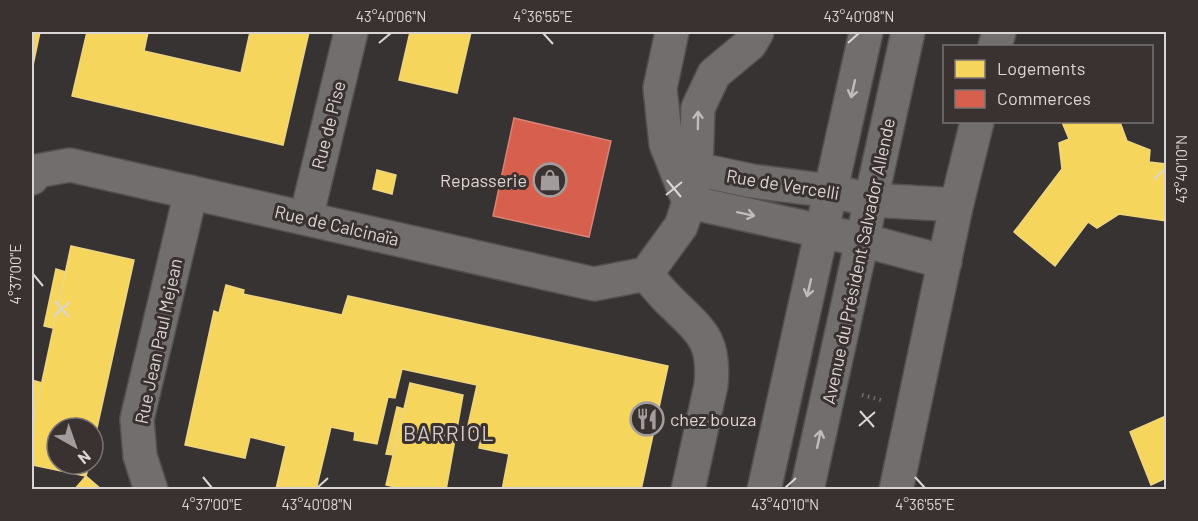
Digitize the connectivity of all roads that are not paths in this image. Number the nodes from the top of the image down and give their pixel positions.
1 (351, 32) edge
2 (672, 32) edge
3 (757, 32) edge
4 (866, 32) edge
5 (908, 32) edge
6 (977, 123) edge
7 (696, 169) junction
8 (32, 178) edge
9 (831, 191) junction
10 (191, 192) junction
11 (871, 200) junction
12 (689, 202) junction
13 (956, 207) junction
14 (306, 218) junction
15 (822, 231) junction
16 (862, 240) junction
17 (945, 262) junction
18 (646, 274) junction
19 (150, 489) edge
20 (688, 489) edge
21 (764, 489) edge
22 (807, 489) edge
23 (896, 489) edge

1 - 14 street, Rue de Pise
2 - 12 street
7 -> 3 street
4 -> 9 street
5 - 11 street, Avenue du Président Salvador Allende
6 - 13 street
7 - 9 street, Rue de Vercelli
7 - 12 street
8 - 10 street, Rue de Calcinaïa
9 - 11 street, Rue de Vercelli
9 - 15 street
10 - 14 street, Rue de Calcinaïa
10 - 19 street, Rue Jean Paul Mejean
11 - 13 street, Rue de Vercelli
11 - 16 street, Avenue du Président Salvador Allende
12 -> 15 street, Rue de Vercelli
12 - 18 street
13 - 17 street
14 - 18 street, Rue de Calcinaïa
15 - 16 street, Rue de Vercelli
15 -> 21 street
16 - 17 street, Rue de Vercelli
22 -> 16 street, Avenue du Président Salvador Allende
17 - 23 street
18 - 20 street

